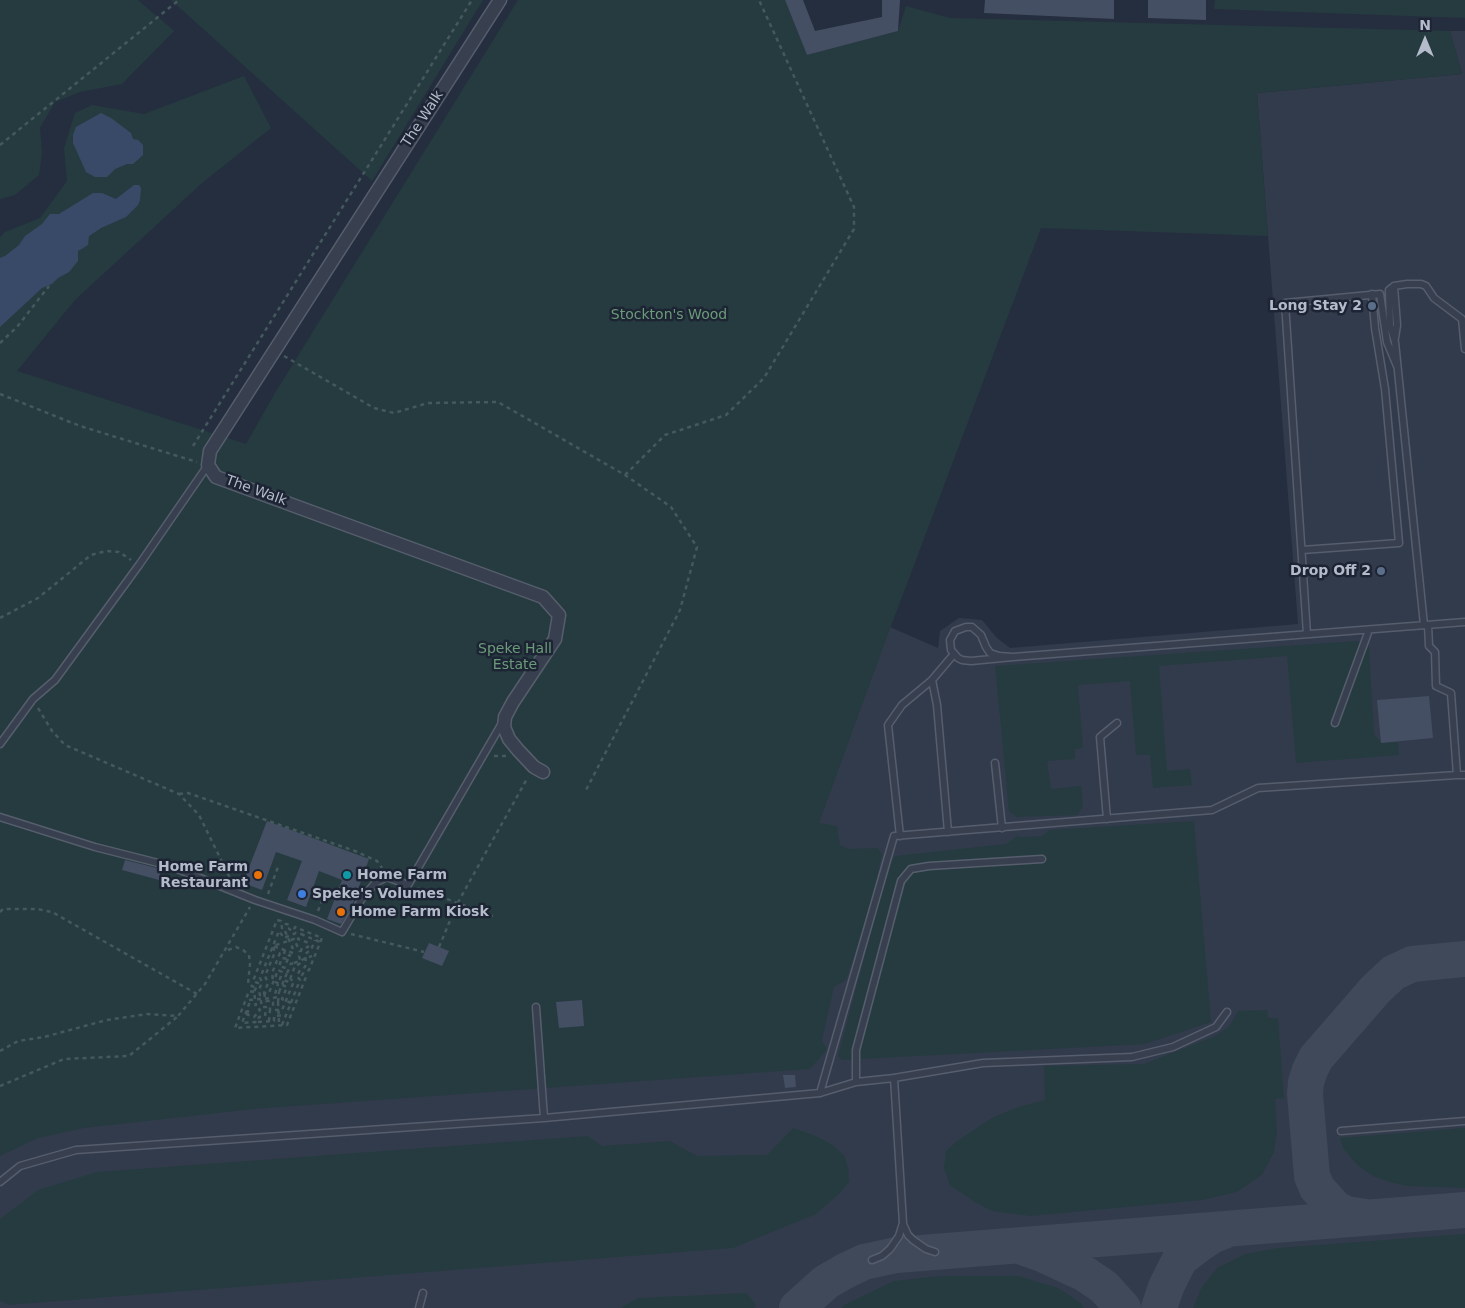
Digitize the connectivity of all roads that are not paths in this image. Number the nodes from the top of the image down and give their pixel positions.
1 (500, 0) edge
2 (1372, 294) junction
3 (1465, 349) edge
4 (1397, 366) junction
5 (208, 465) junction
6 (1302, 550) junction
7 (1465, 622) edge
8 (1426, 625) junction
9 (1369, 630) junction
10 (1307, 634) junction
11 (954, 654) junction
12 (1013, 657) junction
13 (932, 680) junction
14 (505, 717) junction
15 (1117, 723) dead end
16 (1336, 723) dead end
17 (0, 744) edge
18 (995, 763) dead end
19 (538, 769) road end
20 (1456, 775) junction
21 (1465, 775) edge
22 (0, 818) edge
23 (1107, 819) junction
24 (1002, 828) junction
25 (948, 832) junction
26 (900, 836) junction
27 (1042, 858) dead end
28 (536, 1007) dead end
29 (1227, 1012) dead end
30 (894, 1078) junction
31 (856, 1082) junction
32 (820, 1093) junction
33 (544, 1118) junction
34 (1465, 1121) edge
35 (1341, 1131) dead end
36 (0, 1182) edge
37 (903, 1223) junction
38 (935, 1252) dead end
39 (872, 1260) dead end
40 (423, 1292) dead end
41 (419, 1308) edge

1 - 5 street, The Walk
2 - 4 lane
2 - 6 lane
2 - 6 lane
3 - 4 lane
4 - 8 lane
5 - 14 street, The Walk
5 - 17 lane
6 - 10 lane
7 - 8 lane
8 - 9 lane
8 - 20 lane
9 - 10 lane
9 - 16 lane
10 - 12 lane
11 - 12 lane
11 - 12 lane
11 - 13 lane
13 - 25 lane
13 - 26 lane
14 - 19 street
14 - 22 lane
15 - 23 lane
18 - 24 lane
20 - 21 lane
20 - 23 lane
23 - 24 lane
24 - 25 lane
25 - 26 lane
26 - 32 lane
27 - 31 lane
28 - 33 lane
29 - 30 lane
30 - 31 lane
30 - 37 lane
31 - 32 lane
32 - 33 lane
33 - 36 lane
34 - 35 lane
37 - 38 lane
37 - 39 lane
40 - 41 lane

